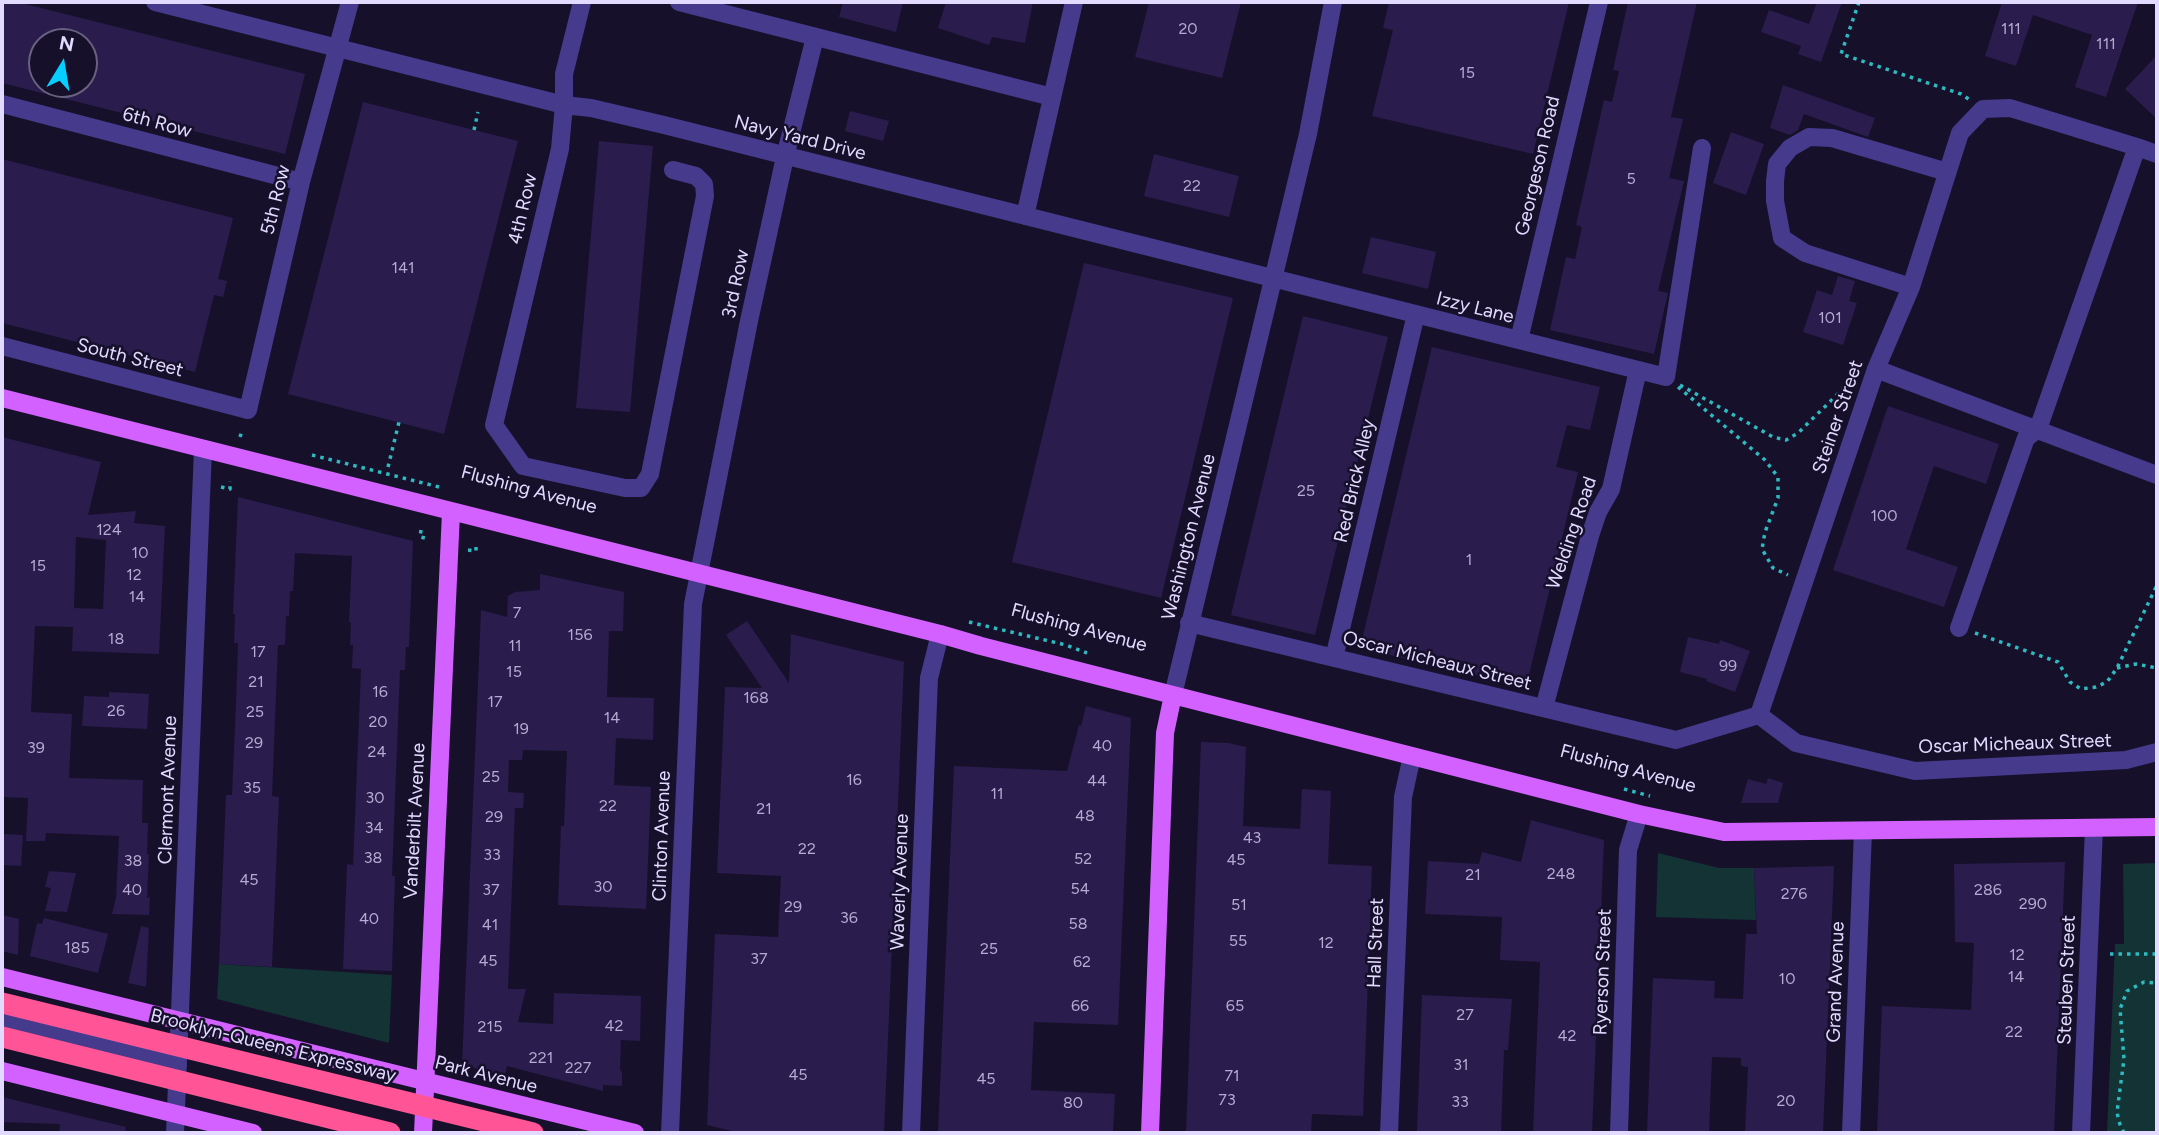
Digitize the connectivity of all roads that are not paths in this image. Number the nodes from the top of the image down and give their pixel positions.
1 (155, 2) edge
2 (350, 2) edge
3 (582, 2) edge
4 (679, 2) edge
5 (1074, 2) edge
6 (1333, 2) edge
7 (1599, 2) edge
8 (815, 37) junction
9 (338, 48) junction
10 (1052, 97) junction
11 (2, 104) edge
12 (565, 105) junction
13 (2137, 147) junction
14 (1702, 148) dead end
15 (2157, 154) edge
16 (785, 157) junction
17 (673, 170) dead end
18 (1947, 172) junction
19 (301, 182) junction
20 (1025, 216) junction
21 (1274, 279) junction
22 (1911, 287) junction
23 (1416, 314) junction
24 (1519, 340) junction
25 (2, 346) edge
26 (1876, 369) junction
27 (1638, 370) junction
28 (2, 398) edge
29 (248, 410) joint
30 (2038, 429) junction
31 (202, 449) junction
32 (2157, 475) edge
33 (451, 512) junction
34 (706, 542) joint
35 (699, 573) junction
36 (1189, 623) junction
37 (1959, 628) road end
38 (940, 634) junction
39 (1334, 658) junction
40 (1173, 695) junction
41 (1544, 708) junction
42 (1759, 715) junction
43 (2157, 752) edge
44 (1412, 756) junction
45 (1639, 814) junction
46 (2157, 827) edge
47 (2094, 828) junction
48 (1863, 831) junction
49 (2, 977) edge
50 (2, 1003) edge
51 (179, 1021) junction
52 (2, 1022) edge
53 (2, 1037) edge
54 (178, 1065) junction
55 (2, 1071) edge
56 (425, 1082) junction
57 (176, 1114) junction
58 (175, 1133) edge
59 (253, 1133) edge
60 (390, 1133) edge
61 (423, 1133) edge
62 (533, 1133) edge
63 (635, 1133) edge
64 (670, 1133) edge
65 (911, 1133) edge
66 (1150, 1133) edge
67 (1389, 1133) edge
68 (1619, 1133) edge
69 (1851, 1133) edge
70 (2081, 1133) edge

1 - 9 street
2 - 9 street, 5th Row
3 - 12 street, 4th Row
4 - 8 street
5 - 10 street
6 - 21 street, Washington Avenue
7 - 24 street, Georgeson Road
8 - 10 street
8 - 16 street, 3rd Row
9 - 12 street, Navy Yard Drive
9 - 19 street, 5th Row
10 - 20 street
11 - 19 street, 6th Row
12 - 16 street, Navy Yard Drive
12 - 17 street, 4th Row
13 - 15 street
13 - 18 street, Steiner Street
13 - 30 street
14 - 27 street, Izzy Lane
16 - 20 street, Navy Yard Drive
16 - 34 street, 3rd Row
18 - 22 street, Steiner Street
18 - 22 street
19 - 29 street, 5th Row
20 - 21 street, Navy Yard Drive
21 - 23 street, Izzy Lane
21 - 36 street, Washington Avenue
22 - 26 street, Steiner Street
23 - 24 street, Izzy Lane
23 - 39 street, Red Brick Alley
24 - 27 street, Izzy Lane
25 - 29 street, South Street
26 - 30 street
26 - 42 street, Steiner Street
27 - 41 street, Welding Road
28 - 31 main road, Flushing Avenue
30 - 32 street
30 - 37 street
31 - 33 main road, Flushing Avenue
31 - 51 street, Clermont Avenue
33 - 35 main road, Flushing Avenue
33 - 56 main road, Vanderbilt Avenue
34 - 35 street, Clinton Avenue
35 - 38 main road, Flushing Avenue
35 - 64 street, Clinton Avenue
36 - 39 street, Oscar Micheaux Street
36 - 40 street, Washington Avenue
38 - 40 main road, Flushing Avenue
38 - 65 street, Waverly Avenue
39 - 41 street, Oscar Micheaux Street
40 - 44 main road, Flushing Avenue
40 - 66 main road, Washington Avenue
41 - 42 street, Oscar Micheaux Street
42 - 43 street, Oscar Micheaux Street
44 - 45 main road, Flushing Avenue
44 - 67 street, Hall Street
45 - 48 main road, Flushing Avenue
45 - 68 street, Ryerson Street
46 - 47 main road, Flushing Avenue
47 - 48 main road, Flushing Avenue
47 - 70 street, Steuben Street
48 - 69 street, Grand Avenue
49 - 51 main road, Park Avenue
50 - 62 highway, Brooklyn-Queens Expressway
51 - 54 street, Clermont Avenue
51 - 56 main road, Park Avenue
52 - 54 street
53 - 60 highway
54 - 57 street, Clermont Avenue
55 - 57 main road
56 - 61 main road, Vanderbilt Avenue
56 - 63 main road, Park Avenue
57 - 58 street, Clermont Avenue
57 - 59 main road

